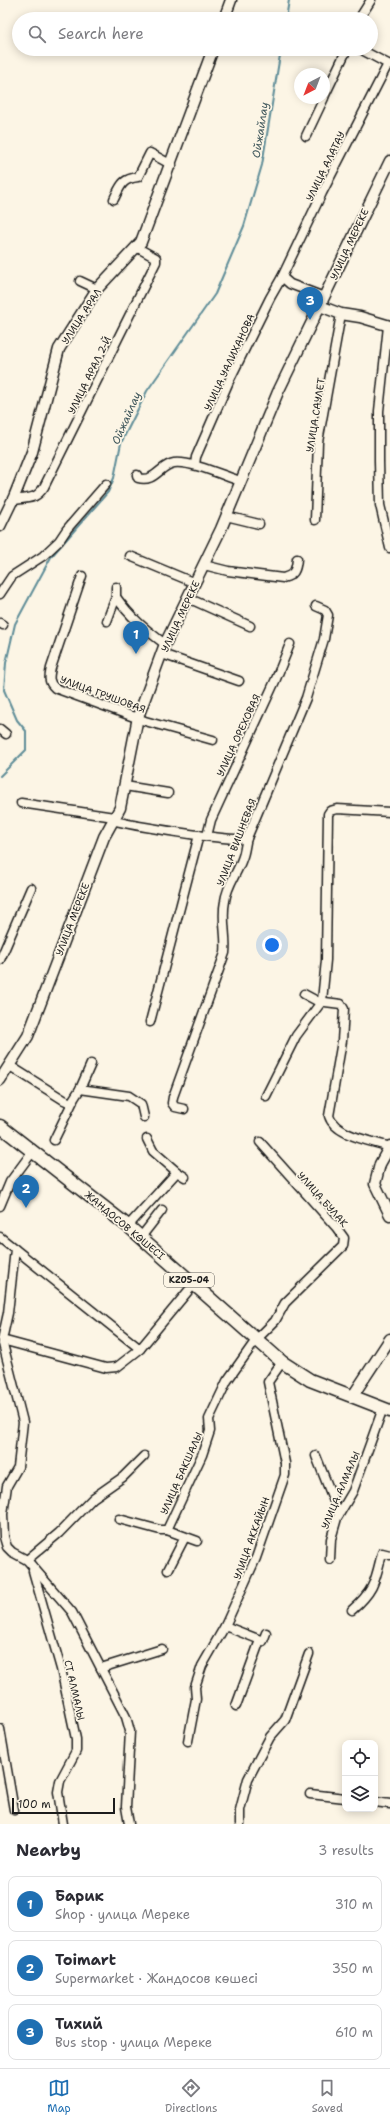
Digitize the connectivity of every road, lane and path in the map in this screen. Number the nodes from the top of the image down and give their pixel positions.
1 (231, 0) edge
2 (371, 0) edge
3 (227, 12) edge
4 (363, 12) edge
5 (211, 56) edge
6 (344, 56) edge
7 (374, 56) edge
8 (389, 64) edge
9 (330, 85) edge
10 (321, 104) edge
11 (306, 136) dead end
12 (390, 161) edge
13 (172, 165) junction
14 (114, 198) dead end
15 (136, 247) junction
16 (282, 277) junction
17 (80, 281) dead end
18 (97, 290) junction
19 (322, 301) junction
20 (341, 314) junction
21 (389, 326) edge
22 (196, 461) junction
23 (137, 475) dead end
24 (240, 481) junction
25 (106, 484) dead end
26 (12, 501) junction
27 (226, 516) junction
28 (315, 520) dead end
29 (259, 524) dead end
30 (0, 526) edge
31 (390, 548) edge
32 (130, 556) dead end
33 (297, 559) dead end
34 (204, 564) junction
35 (82, 576) dead end
36 (195, 583) junction
37 (116, 587) dead end
38 (0, 594) edge
39 (116, 597) junction
40 (188, 598) junction
41 (316, 606) dead end
42 (128, 613) junction
43 (250, 626) dead end
44 (290, 644) dead end
45 (164, 649) junction
46 (239, 681) dead end
47 (138, 717) junction
48 (213, 740) dead end
49 (125, 786) junction
50 (168, 793) dead end
51 (21, 803) dead end
52 (390, 812) edge
53 (113, 818) junction
54 (203, 836) junction
55 (247, 838) junction
56 (31, 888) dead end
57 (0, 960) edge
58 (304, 994) dead end
59 (322, 1001) junction
60 (150, 1022) dead end
61 (91, 1064) dead end
62 (10, 1066) junction
63 (0, 1080) edge
64 (80, 1089) junction
65 (266, 1096) dead end
66 (71, 1104) junction
67 (184, 1109) dead end
68 (144, 1117) dead end
69 (0, 1126) edge
70 (54, 1140) dead end
71 (147, 1140) dead end
72 (260, 1142) dead end
73 (390, 1147) edge
74 (33, 1151) junction
75 (177, 1172) junction
76 (184, 1177) dead end
77 (0, 1206) edge
78 (162, 1210) dead end
79 (390, 1215) edge
80 (128, 1226) junction
81 (0, 1237) edge
82 (141, 1237) junction
83 (15, 1249) junction
84 (194, 1284) junction
85 (390, 1339) edge
86 (2, 1340) junction
87 (256, 1340) junction
88 (140, 1349) junction
89 (282, 1362) junction
90 (352, 1397) junction
91 (386, 1410) edge
92 (144, 1456) dead end
93 (316, 1456) dead end
94 (340, 1514) junction
95 (119, 1519) dead end
96 (167, 1530) junction
97 (184, 1537) junction
98 (197, 1541) dead end
99 (390, 1555) edge
100 (330, 1559) dead end
101 (27, 1560) junction
102 (168, 1570) dead end
103 (352, 1610) dead end
104 (225, 1626) junction
105 (266, 1633) dead end
106 (260, 1640) junction
107 (162, 1649) dead end
108 (309, 1654) dead end
109 (101, 1668) junction
110 (236, 1706) dead end
111 (0, 1729) edge
112 (188, 1741) dead end
113 (310, 1794) dead end
114 (342, 1798) edge
115 (378, 1802) edge
116 (390, 1804) edge
117 (14, 1810) dead end
118 (63, 1824) edge
119 (128, 1824) edge
120 (240, 1824) edge

1 - 3 street
2 - 4 street
5 - 13 street, УЛИЦА АРАЛ
6 - 9 street
7 - 8 street
8 - 16 street, УЛИЦА АЛАТАУ
10 - 11 street
12 - 19 street, УЛИЦА МЕРЕКЕ
13 - 14 street
13 - 15 street, УЛИЦА АРАЛ
15 - 18 street, УЛИЦА АРАЛ
15 - 26 street, УЛИЦА АРАЛ 2-Й
16 - 19 street
16 - 22 street, УЛИЦА УАЛИХАНОВА
17 - 18 street
18 - 26 street, УЛИЦА АРАЛ
19 - 20 street
19 - 24 street, УЛИЦА МЕРЕКЕ
20 - 21 street
20 - 28 street, УЛИЦА САУЛЕТ
21 - 31 street
22 - 23 street
22 - 24 street
24 - 27 street, УЛИЦА МЕРЕКЕ
25 - 38 street
26 - 30 street, УЛИЦА АРАЛ
27 - 29 street
27 - 34 street, УЛИЦА МЕРЕКЕ
32 - 36 street
33 - 34 street
34 - 36 street, УЛИЦА МЕРЕКЕ
35 - 47 street, УЛИЦА ГРУШОВАЯ
36 - 40 street, УЛИЦА МЕРЕКЕ
37 - 39 street
39 - 42 street
39 - 42 street
40 - 43 street
40 - 45 street, УЛИЦА МЕРЕКЕ
41 - 55 street, УЛИЦА ВИШНЕВАЯ
42 - 45 street
44 - 54 street, УЛИЦА ОРЕХОВАЯ
45 - 46 street
45 - 47 street, УЛИЦА МЕРЕКЕ
47 - 48 street, УЛИЦА ГРУШОВАЯ
47 - 49 street, УЛИЦА МЕРЕКЕ
49 - 50 street
49 - 53 street, УЛИЦА МЕРЕКЕ
51 - 53 street
52 - 59 street
53 - 54 street
53 - 62 street, УЛИЦА МЕРЕКЕ
54 - 55 street
54 - 60 street, УЛИЦА ОРЕХОВАЯ
55 - 67 street, УЛИЦА ВИШНЕВАЯ
56 - 57 street
58 - 59 street
59 - 65 street
59 - 73 street
61 - 64 street
62 - 63 street, УЛИЦА МЕРЕКЕ
62 - 66 street
64 - 66 street
64 - 68 street
66 - 70 street
69 - 74 main road, ЖАНДОСОВ КӨШЕСІ / KZ05-04
71 - 75 street
72 - 87 street, УЛИЦА БУЛАК
73 - 79 street
74 - 77 street
74 - 80 main road, ЖАНДОСОВ КӨШЕСІ / KZ05-04
75 - 76 street
75 - 80 street
78 - 82 street
80 - 82 main road, ЖАНДОСОВ КӨШЕСІ / KZ05-04
81 - 83 street
82 - 84 main road, ЖАНДОСОВ КӨШЕСІ / KZ05-04
83 - 86 street
83 - 88 street
84 - 87 main road, ЖАНДОСОВ КӨШЕСІ / KZ05-04
84 - 88 street
85 - 90 street
86 - 88 street
86 - 101 street
87 - 89 main road, ЖАНДОСОВ КӨШЕСІ / KZ05-04
87 - 96 street, УЛИЦА БАКШАЛЫ
89 - 90 main road, ЖАНДОСОВ КӨШЕСІ / KZ05-04
89 - 104 street, УЛИЦА АККАЙЫН
90 - 91 main road, ЖАНДОСОВ КӨШЕСІ / KZ05-04
91 - 94 street, УЛИЦА АЛМАЛЫ
92 - 101 street
93 - 94 street
94 - 100 street, УЛИЦА АЛМАЛЫ
95 - 96 street, УЛИЦА БАКШАЛЫ
96 - 97 street
97 - 98 street
97 - 102 street
99 - 103 street
101 - 109 street
101 - 118 street, СТ АЛМАЛЫ
104 - 106 street
104 - 112 street, УЛИЦА АККАЙЫН
105 - 106 street
106 - 110 street
107 - 109 street
108 - 120 street
109 - 119 street
111 - 117 street
113 - 114 street
115 - 116 street

